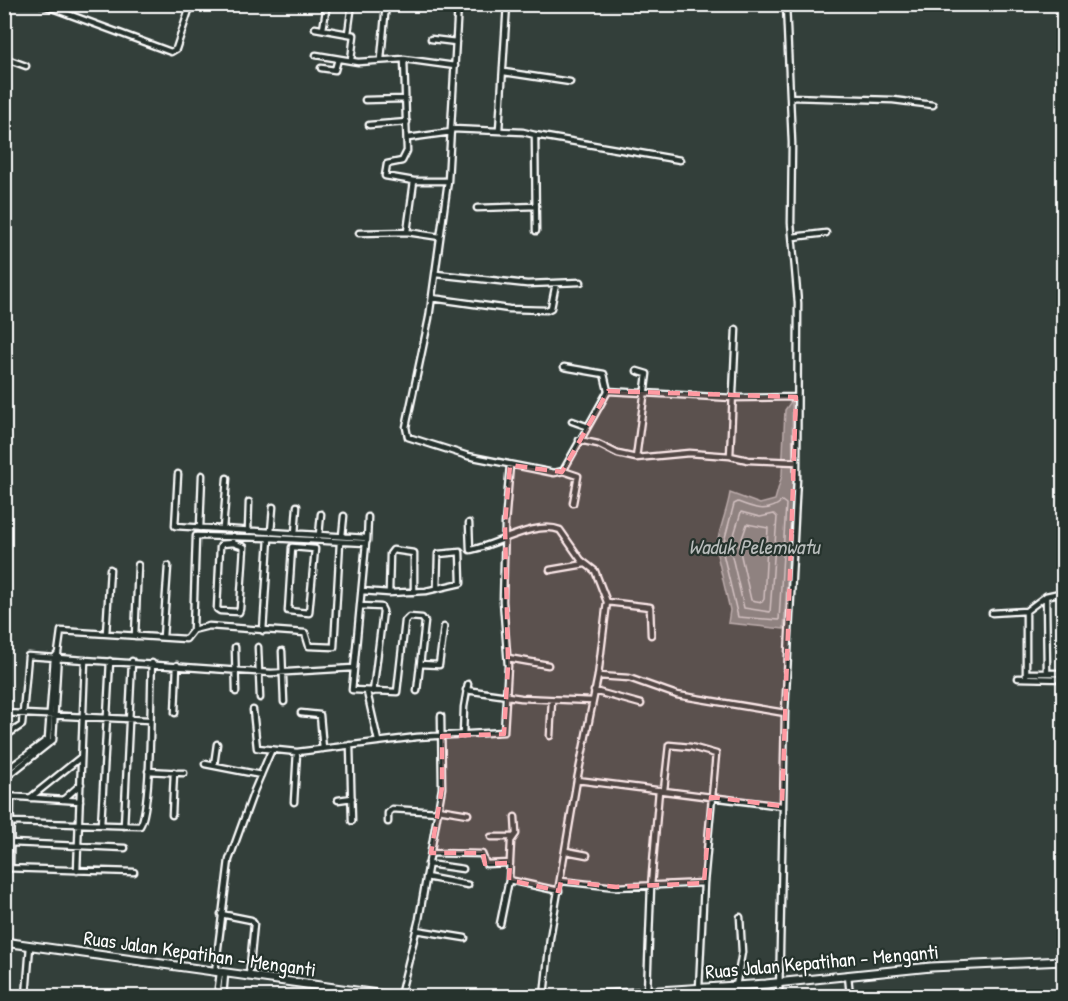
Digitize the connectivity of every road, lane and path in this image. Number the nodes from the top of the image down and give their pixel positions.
1 (40, 4) edge
2 (191, 4) edge
3 (327, 4) edge
4 (352, 4) edge
5 (386, 4) edge
6 (437, 4) edge
7 (507, 4) edge
8 (786, 4) edge
9 (458, 6) edge
10 (315, 28) dead end
11 (323, 29) junction
12 (348, 33) junction
13 (431, 39) dead end
14 (456, 42) junction
15 (316, 56) dead end
16 (4, 58) edge
17 (338, 58) junction
18 (381, 59) junction
19 (404, 59) junction
20 (351, 60) junction
21 (26, 66) dead end
22 (455, 66) junction
23 (321, 68) dead end
24 (504, 72) junction
25 (570, 82) dead end
26 (790, 97) junction
27 (405, 99) junction
28 (364, 100) dead end
29 (933, 105) dead end
30 (407, 122) junction
31 (369, 125) dead end
32 (452, 130) junction
33 (499, 130) junction
34 (535, 135) junction
35 (408, 138) junction
36 (680, 160) dead end
37 (414, 181) junction
38 (448, 181) junction
39 (536, 206) junction
40 (477, 208) dead end
41 (536, 231) dead end
42 (407, 232) junction
43 (359, 233) dead end
44 (826, 233) dead end
45 (440, 237) junction
46 (793, 237) junction
47 (436, 274) junction
48 (581, 282) dead end
49 (556, 283) junction
50 (432, 298) junction
51 (736, 328) dead end
52 (564, 367) dead end
53 (637, 371) dead end
54 (608, 391) junction
55 (645, 394) junction
56 (796, 397) junction
57 (733, 398) junction
58 (572, 422) dead end
59 (586, 426) junction
60 (579, 440) junction
61 (730, 456) junction
62 (636, 458) junction
63 (797, 462) junction
64 (510, 465) junction
65 (563, 471) junction
66 (178, 474) dead end
67 (202, 475) dead end
68 (226, 478) dead end
69 (249, 502) dead end
70 (573, 503) dead end
71 (297, 506) dead end
72 (273, 507) dead end
73 (321, 514) dead end
74 (344, 516) dead end
75 (368, 517) dead end
76 (469, 523) dead end
77 (200, 528) junction
78 (224, 529) junction
79 (248, 531) junction
80 (271, 532) junction
81 (295, 534) junction
82 (319, 535) junction
83 (233, 536) junction
84 (506, 537) junction
85 (268, 538) junction
86 (341, 539) junction
87 (304, 540) junction
88 (367, 541) junction
89 (233, 543) junction
90 (303, 547) junction
91 (585, 564) junction
92 (138, 565) dead end
93 (168, 566) dead end
94 (110, 569) dead end
95 (550, 570) dead end
96 (437, 587) junction
97 (414, 592) junction
98 (1064, 592) edge
99 (362, 593) junction
100 (389, 593) junction
101 (1046, 596) junction
102 (607, 602) junction
103 (361, 605) junction
104 (1026, 611) junction
105 (992, 613) dead end
106 (444, 627) dead end
107 (193, 630) junction
108 (263, 631) junction
109 (106, 634) junction
110 (651, 635) dead end
111 (135, 636) junction
112 (163, 638) junction
113 (235, 647) dead end
114 (258, 647) dead end
115 (282, 651) dead end
116 (57, 654) junction
117 (508, 658) junction
118 (85, 660) junction
119 (110, 661) junction
120 (132, 661) junction
121 (152, 663) junction
122 (420, 664) junction
123 (177, 665) junction
124 (548, 665) dead end
125 (353, 669) junction
126 (236, 670) junction
127 (259, 672) junction
128 (283, 672) junction
129 (1047, 673) junction
130 (1026, 675) junction
131 (598, 676) junction
132 (1063, 676) edge
133 (1018, 678) dead end
134 (468, 684) dead end
135 (466, 690) junction
136 (594, 691) junction
137 (236, 692) dead end
138 (370, 692) junction
139 (417, 692) dead end
140 (504, 696) junction
141 (260, 698) dead end
142 (552, 700) junction
143 (592, 701) junction
144 (284, 702) dead end
145 (641, 704) dead end
146 (253, 710) dead end
147 (4, 713) edge
148 (175, 713) dead end
149 (301, 713) dead end
150 (785, 713) junction
151 (22, 714) junction
152 (441, 716) dead end
153 (53, 717) junction
154 (83, 719) junction
155 (106, 720) junction
156 (149, 720) junction
157 (129, 721) junction
158 (1064, 722) edge
159 (464, 735) junction
160 (5, 736) edge
161 (442, 736) junction
162 (550, 736) dead end
163 (378, 741) junction
164 (217, 744) dead end
165 (350, 745) junction
166 (323, 749) junction
167 (271, 751) junction
168 (297, 752) junction
169 (81, 757) junction
170 (206, 764) dead end
171 (214, 765) junction
172 (148, 771) junction
173 (4, 772) edge
174 (174, 772) junction
175 (184, 773) dead end
176 (261, 775) junction
177 (4, 779) edge
178 (577, 780) junction
179 (81, 784) junction
180 (662, 790) junction
181 (4, 796) edge
182 (11, 797) junction
183 (711, 797) junction
184 (30, 798) junction
185 (352, 798) junction
186 (63, 800) junction
187 (338, 800) dead end
188 (80, 801) junction
189 (294, 802) dead end
190 (782, 806) junction
191 (438, 810) junction
192 (468, 814) dead end
193 (172, 815) dead end
194 (515, 817) dead end
195 (352, 820) dead end
196 (11, 822) junction
197 (388, 822) dead end
198 (79, 825) junction
199 (101, 825) junction
200 (124, 826) junction
201 (491, 837) dead end
202 (513, 837) junction
203 (11, 843) junction
204 (78, 845) junction
205 (125, 848) dead end
206 (566, 850) junction
207 (431, 853) junction
208 (587, 855) dead end
209 (510, 863) junction
210 (428, 864) junction
211 (7, 868) edge
212 (463, 869) dead end
213 (77, 871) junction
214 (134, 872) dead end
215 (426, 877) junction
216 (509, 880) junction
217 (561, 881) junction
218 (704, 883) junction
219 (468, 885) dead end
220 (651, 886) junction
221 (559, 891) junction
222 (221, 914) junction
223 (740, 917) dead end
224 (500, 924) dead end
225 (416, 930) junction
226 (465, 938) dead end
227 (4, 942) edge
228 (30, 946) junction
229 (1064, 961) edge
230 (220, 973) junction
231 (848, 975) junction
232 (248, 977) junction
233 (778, 983) junction
234 (736, 986) junction
235 (699, 988) junction
236 (647, 992) junction
237 (631, 995) edge
238 (26, 996) edge
239 (217, 996) edge
240 (223, 996) edge
241 (386, 996) edge
242 (400, 996) edge
243 (544, 996) edge
244 (584, 996) edge
245 (779, 996) edge
246 (850, 996) edge

1 - 2 street
3 - 11 street
4 - 12 street
5 - 18 street
6 - 9 street
7 - 24 street
8 - 26 street
9 - 14 street
10 - 11 street
11 - 12 street
12 - 20 street
13 - 14 street
14 - 22 street
15 - 17 street
16 - 21 street
17 - 20 street
17 - 23 street
18 - 19 street
18 - 20 street
19 - 22 street
19 - 27 street
22 - 32 street
24 - 25 street
24 - 33 street
26 - 29 street
26 - 46 street
27 - 28 street
27 - 30 street
30 - 31 street
30 - 35 street
32 - 33 street
32 - 35 street
32 - 38 street
33 - 34 street
34 - 36 street
34 - 39 street
35 - 37 street
37 - 38 street
37 - 42 street
38 - 45 street
39 - 40 street
39 - 41 street
42 - 43 street
42 - 45 street
44 - 46 street
45 - 47 street
46 - 56 street
47 - 49 street
47 - 50 street
48 - 49 street
49 - 50 street
50 - 64 street
51 - 57 street
52 - 54 street
53 - 55 street
54 - 55 street
54 - 59 street
55 - 57 street
55 - 62 street
56 - 57 street
56 - 63 street
57 - 61 street
58 - 59 street
59 - 60 street
60 - 62 street
60 - 65 street
61 - 62 street
61 - 63 street
63 - 150 street
64 - 65 street
64 - 84 street
65 - 70 street
66 - 77 street
67 - 77 street
68 - 78 street
69 - 79 street
71 - 81 street
72 - 80 street
73 - 82 street
74 - 86 street
75 - 88 street
76 - 84 street
77 - 78 street
78 - 79 street
79 - 80 street
80 - 81 street
81 - 82 street
82 - 86 street
83 - 85 street
83 - 89 street
83 - 107 street
84 - 91 street
84 - 117 street
85 - 87 street
85 - 108 street
86 - 87 street
86 - 88 street
86 - 108 street
87 - 90 street
88 - 99 street
89 - 89 street
90 - 90 street
91 - 95 street
91 - 102 street
92 - 111 street
93 - 112 street
94 - 109 street
96 - 96 street
96 - 97 street
97 - 100 street
97 - 100 street
98 - 101 street
99 - 100 street
99 - 103 street
101 - 104 street
101 - 129 street
102 - 110 street
102 - 131 street
103 - 125 street
103 - 138 street
104 - 105 street
104 - 130 street
106 - 122 street
107 - 108 street
107 - 112 street
109 - 111 street
109 - 116 street
111 - 112 street
113 - 126 street
114 - 127 street
115 - 128 street
116 - 118 street
116 - 151 street
116 - 153 street
117 - 124 street
117 - 140 street
118 - 119 street
118 - 154 street
119 - 120 street
119 - 155 street
120 - 121 street
120 - 157 street
121 - 123 street
121 - 156 street
122 - 138 street
122 - 139 street
123 - 126 street
123 - 148 street
125 - 128 street
125 - 138 street
126 - 127 street
126 - 137 street
127 - 128 street
127 - 141 street
128 - 144 street
129 - 130 street
129 - 132 street
130 - 132 street
130 - 133 street
131 - 136 street
131 - 150 street
132 - 158 street
134 - 135 street
135 - 140 street
135 - 159 street
136 - 143 street
136 - 145 street
138 - 163 street
140 - 142 street
140 - 159 street
142 - 143 street
142 - 162 street
143 - 178 street
146 - 167 street
147 - 151 street
149 - 166 street
150 - 190 street
151 - 153 street
151 - 160 street
152 - 161 street
153 - 154 street
153 - 173 street
153 - 177 street
154 - 155 street
154 - 169 street
155 - 157 street
155 - 199 street
156 - 157 street
156 - 172 street
157 - 200 street
159 - 161 street
161 - 163 street
161 - 191 street
163 - 165 street
164 - 171 street
165 - 166 street
165 - 185 street
166 - 168 street
167 - 168 street
167 - 176 street
168 - 189 street
169 - 179 street
169 - 184 street
170 - 171 street
171 - 176 street
172 - 174 street
172 - 200 street
174 - 175 street
174 - 193 street
176 - 222 street
178 - 180 street
178 - 206 street
179 - 186 street
179 - 188 street
180 - 183 street
180 - 183 street
180 - 220 street
181 - 182 street
182 - 184 street
182 - 196 street
183 - 190 street
183 - 218 street
184 - 186 street
185 - 187 street
185 - 195 street
186 - 188 street
188 - 198 street
190 - 233 street
191 - 192 street
191 - 197 street
191 - 207 street
194 - 202 street
196 - 198 street
196 - 203 street
198 - 199 street
198 - 204 street
199 - 200 street
201 - 202 street
202 - 209 street
203 - 204 street
203 - 211 street
204 - 205 street
204 - 213 street
206 - 208 street
206 - 217 street
207 - 209 street
207 - 210 street
209 - 216 street
210 - 212 street
210 - 215 street
211 - 213 street
213 - 214 street
215 - 219 street
215 - 225 street
216 - 221 street
216 - 224 street
217 - 220 street
217 - 221 street
218 - 220 street
218 - 235 street
220 - 236 street
221 - 243 street
222 - 230 street
222 - 232 street
223 - 234 street
225 - 226 street
225 - 242 street
227 - 228 main road, Ruas Jalan Kepatihan - Menganti
228 - 230 main road, Ruas Jalan Kepatihan - Menganti
228 - 238 street
229 - 231 main road, Ruas Jalan Kepatihan - Menganti
230 - 232 main road, Ruas Jalan Kepatihan - Menganti
230 - 239 street
230 - 240 street
231 - 233 main road, Ruas Jalan Kepatihan - Menganti
231 - 246 street
232 - 241 main road, Ruas Jalan Kepatihan - Menganti
233 - 234 main road, Ruas Jalan Kepatihan - Menganti
233 - 245 street
234 - 235 main road, Ruas Jalan Kepatihan - Menganti
235 - 236 main road, Ruas Jalan Kepatihan - Menganti
236 - 237 main road, Ruas Jalan Kepatihan - Menganti
237 - 244 main road, Ruas Jalan Kepatihan - Menganti

